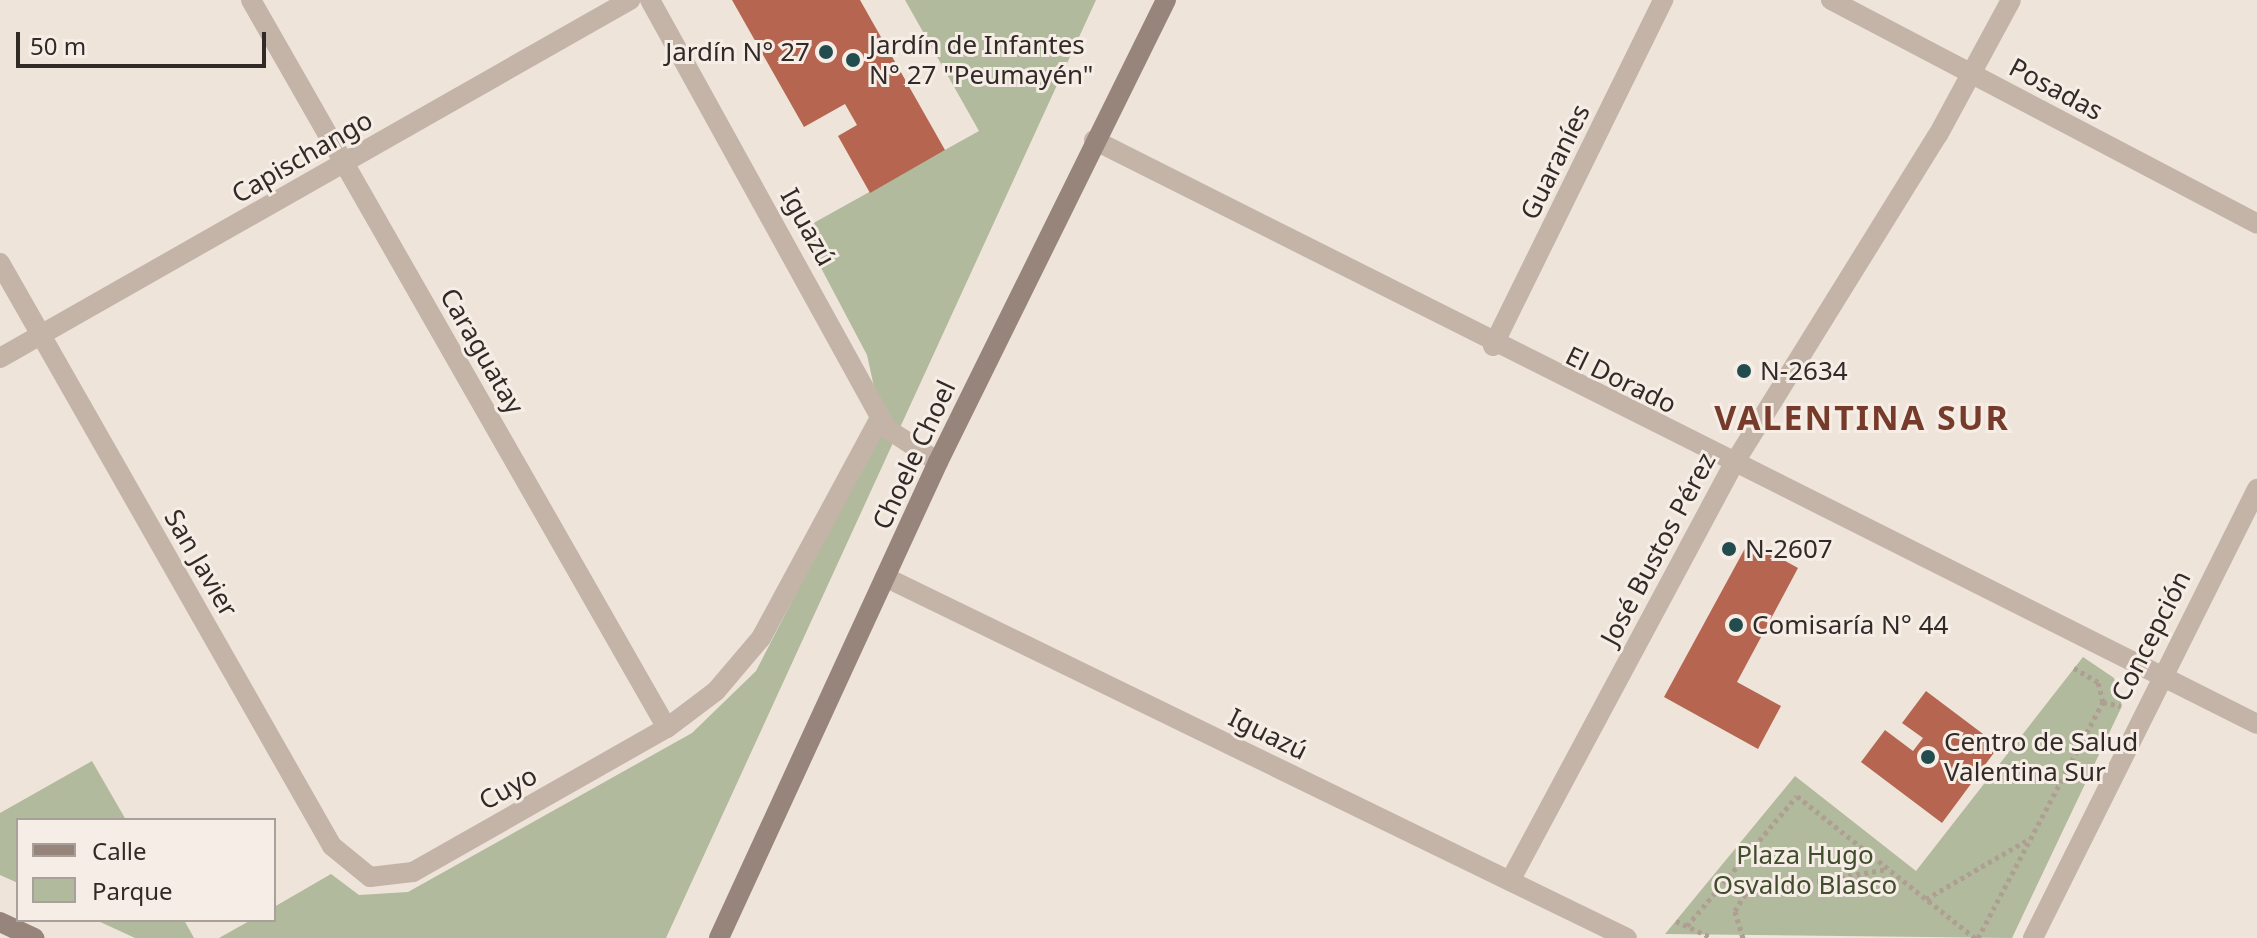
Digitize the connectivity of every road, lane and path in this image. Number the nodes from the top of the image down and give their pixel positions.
1 (251, 0) edge
2 (630, 0) edge
3 (650, 0) edge
4 (1166, 0) edge
5 (1663, 0) edge
6 (1831, 0) edge
7 (2011, 0) edge
8 (1973, 75) junction
9 (1094, 140) junction
10 (344, 163) junction
11 (2257, 224) edge
12 (0, 263) edge
13 (41, 335) junction
14 (1493, 346) junction
15 (0, 358) edge
16 (880, 418) junction
17 (938, 462) junction
18 (1733, 465) junction
19 (2257, 489) edge
20 (885, 577) junction
21 (2074, 668) dead end
22 (2159, 675) junction
23 (2103, 702) junction
24 (2122, 706) dead end
25 (2257, 724) edge
26 (667, 728) junction
27 (2032, 837) junction
28 (1889, 869) junction
29 (370, 877) joint
30 (1510, 881) junction
31 (1926, 899) junction
32 (1676, 921) dead end
33 (0, 922) edge
34 (1687, 926) junction
35 (35, 938) edge
36 (719, 938) edge
37 (1627, 938) edge
38 (1712, 938) edge
39 (1743, 938) edge
40 (1977, 938) edge
41 (2033, 938) edge

1 - 10 street, Caraguatay
2 - 10 street, Capischango
3 - 16 street, Iguazú
4 - 9 street, Choele Choel
5 - 14 street, Guaraníes
6 - 8 street, Posadas
7 - 8 street, José Bustos Pérez
8 - 11 street, Posadas
8 - 18 street, José Bustos Pérez
9 - 14 street, El Dorado
9 - 17 street, Choele Choel
10 - 13 street, Capischango
10 - 26 street, Caraguatay
12 - 13 street, San Javier
13 - 15 street, Capischango
13 - 29 street, San Javier
14 - 18 street, El Dorado
16 - 17 street, Iguazú
16 - 26 street, Choele Choel
17 - 20 street, Choele Choel
18 - 22 street, El Dorado
18 - 30 street, José Bustos Pérez
19 - 22 street, Concepción
20 - 30 street, Iguazú
20 - 36 street, Choele Choel
21 - 23 path
22 - 25 street, El Dorado
22 - 41 street, Concepción
23 - 24 path
23 - 27 path
26 - 29 street, Cuyo
27 - 31 path
27 - 40 path
28 - 31 path
28 - 34 path
28 - 39 path
30 - 37 street, Iguazú
31 - 40 path
32 - 34 path
33 - 35 street
34 - 38 path

